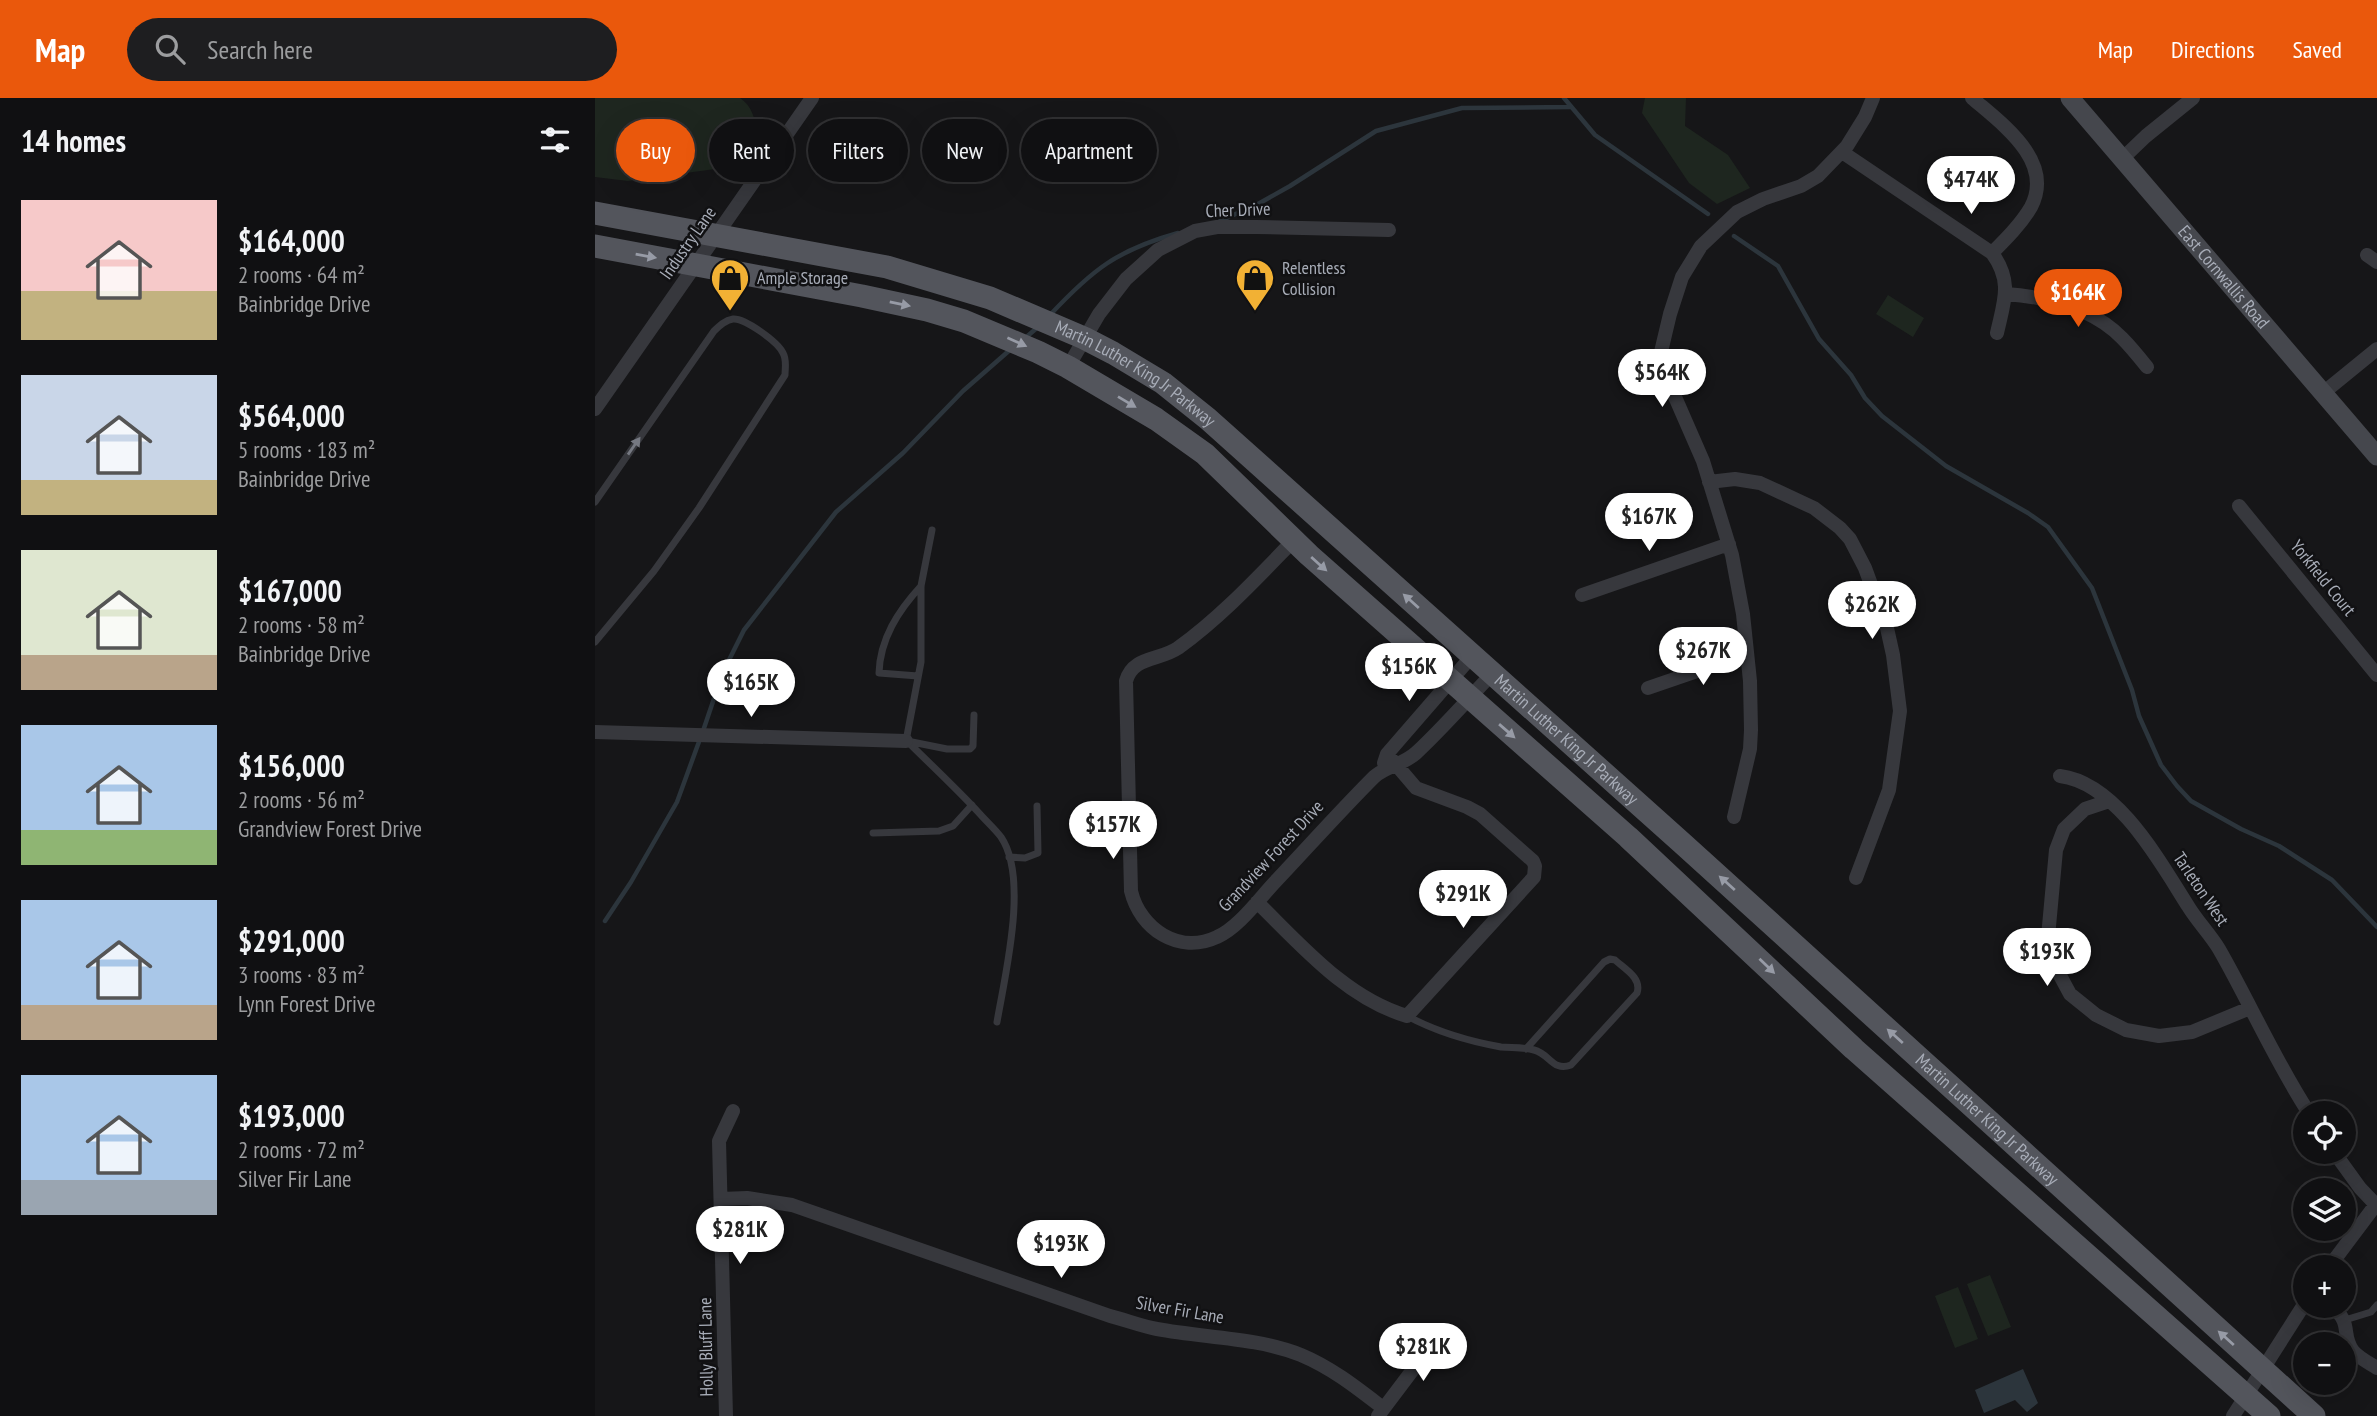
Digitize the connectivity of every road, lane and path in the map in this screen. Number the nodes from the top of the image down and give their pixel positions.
1 (812, 98) edge
2 (1873, 98) edge
3 (1972, 98) edge
4 (2070, 98) edge
5 (2193, 98) edge
6 (1842, 152) junction
7 (2123, 159) junction
8 (595, 213) edge
9 (1389, 230) dead end
10 (716, 236) junction
11 (595, 246) edge
12 (1992, 253) junction
13 (697, 265) junction
14 (2006, 294) junction
15 (1997, 333) dead end
16 (1084, 338) junction
17 (2377, 349) edge
18 (1068, 367) junction
19 (2147, 367) dead end
20 (2323, 393) junction
21 (595, 409) edge
22 (2377, 457) edge
23 (1709, 482) junction
24 (595, 502) edge
25 (2239, 506) dead end
26 (932, 530) dead end
27 (1294, 540) junction
28 (1728, 544) junction
29 (921, 586) junction
30 (1581, 596) dead end
31 (595, 642) edge
32 (1747, 654) junction
33 (1472, 656) junction
34 (1492, 674) junction
35 (2377, 675) edge
36 (919, 676) junction
37 (1450, 681) junction
38 (1648, 688) dead end
39 (1469, 698) junction
40 (974, 715) dead end
41 (595, 732) edge
42 (906, 741) junction
43 (1387, 754) junction
44 (1398, 766) junction
45 (1382, 771) junction
46 (2060, 776) dead end
47 (2109, 801) junction
48 (972, 805) junction
49 (1037, 806) dead end
50 (1734, 817) dead end
51 (873, 833) dead end
52 (1009, 857) junction
53 (1856, 878) dead end
54 (1257, 902) junction
55 (2250, 1008) junction
56 (1407, 1016) junction
57 (997, 1022) dead end
58 (1526, 1049) junction
59 (2301, 1101) edge
60 (733, 1111) dead end
61 (2343, 1164) edge
62 (721, 1199) junction
63 (2376, 1204) edge
64 (2338, 1255) edge
65 (2377, 1306) edge
66 (2295, 1318) edge
67 (2345, 1320) joint
68 (1453, 1335) dead end
69 (2377, 1368) edge
70 (2262, 1370) junction
71 (2247, 1395) junction
72 (1380, 1412) edge
73 (726, 1416) edge
74 (2232, 1416) edge
75 (2269, 1416) edge
76 (2314, 1416) edge

1 - 10 street, Industry Lane
2 - 6 street
3 - 12 street
4 - 7 street, East Cornwallis Road
5 - 7 street
6 - 12 street
6 - 23 street
7 - 20 street, East Cornwallis Road
8 - 10 main road, Martin Luther King Jr Parkway
9 - 16 street, Cher Drive
10 - 13 street, Industry Lane
10 - 16 main road, Martin Luther King Jr Parkway
11 -> 13 main road, Martin Luther King Jr Parkway
12 - 14 street
13 -> 18 main road, Martin Luther King Jr Parkway
13 - 21 street, Industry Lane
14 - 15 street
14 - 19 street
16 - 18 street, Cher Drive
33 -> 16 main road, Martin Luther King Jr Parkway
17 - 20 street
18 -> 27 main road, Martin Luther King Jr Parkway
20 - 22 street, East Cornwallis Road
23 - 28 street
23 - 53 street
24 -> 31 lane
25 - 35 street, Yorkfield Court
26 - 29 lane
27 -> 37 main road, Martin Luther King Jr Parkway
27 - 54 street, Grandview Forest Drive
28 - 30 street
28 - 32 street
29 - 36 lane
29 - 36 lane
32 - 38 street
32 - 50 street
33 - 34 main road, Martin Luther King Jr Parkway
33 - 37 street
34 - 39 street, Grandview Forest Drive
70 -> 34 main road, Martin Luther King Jr Parkway
36 - 42 lane
37 - 39 main road, Martin Luther King Jr Parkway
37 - 43 street
39 - 44 street, Grandview Forest Drive
39 -> 71 main road, Martin Luther King Jr Parkway
40 - 42 lane
41 - 42 street
42 - 48 lane
43 - 44 street
43 - 45 street
44 - 45 street, Grandview Forest Drive
44 - 56 street
45 - 54 street, Grandview Forest Drive
46 - 47 street, Tarleton West
47 - 55 street, Tarleton West
47 - 55 street
48 - 51 lane
48 - 52 lane
49 - 52 lane
52 - 57 lane
54 - 56 street
55 - 59 street, Tarleton West
56 - 58 lane
58 - 58 lane
60 - 62 street, Holly Bluff Lane
61 - 63 street
62 - 72 street, Silver Fir Lane
62 - 73 street, Holly Bluff Lane
63 - 64 street
65 - 67 lane
66 - 70 street
67 - 69 street
68 - 72 street
70 - 71 street
70 - 76 main road, Martin Luther King Jr Parkway
71 - 74 street
71 - 75 main road, Martin Luther King Jr Parkway

